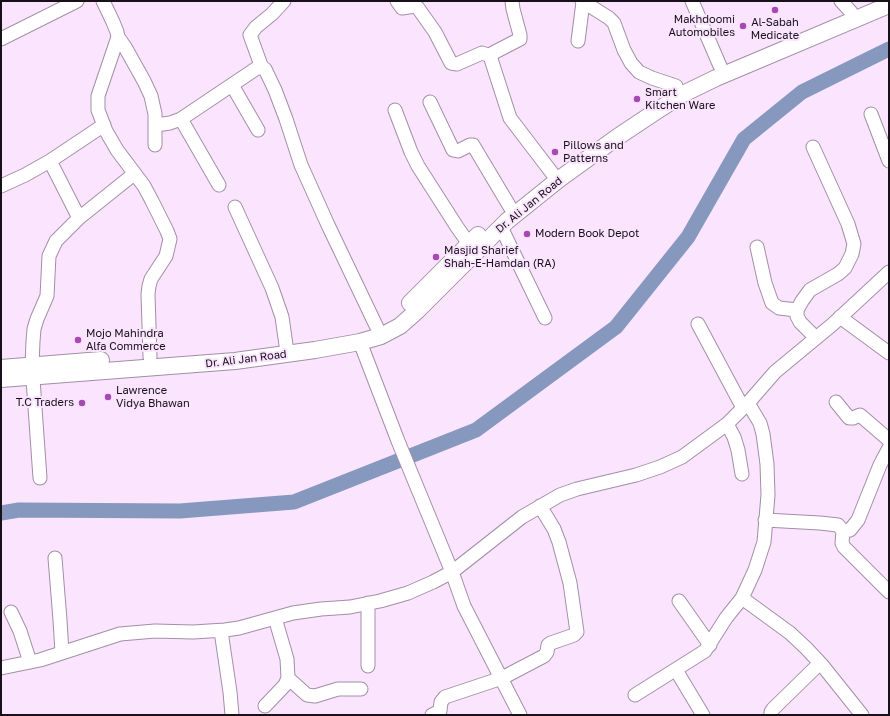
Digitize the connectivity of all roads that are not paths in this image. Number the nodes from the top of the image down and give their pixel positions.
1 (77, 1) edge
2 (103, 1) edge
3 (284, 1) edge
4 (397, 1) edge
5 (512, 1) edge
6 (583, 1) edge
7 (692, 1) edge
8 (878, 1) edge
9 (889, 5) edge
10 (849, 11) edge
11 (118, 37) junction
12 (1, 39) edge
13 (578, 41) dead end
14 (491, 56) junction
15 (720, 66) junction
16 (262, 68) junction
17 (232, 85) junction
18 (676, 86) junction
19 (430, 102) dead end
20 (395, 110) dead end
21 (871, 114) dead end
22 (181, 119) junction
23 (156, 125) junction
24 (104, 126) junction
25 (258, 130) dead end
26 (155, 145) dead end
27 (813, 148) dead end
28 (889, 160) edge
29 (50, 161) junction
30 (552, 173) junction
31 (134, 174) junction
32 (1, 185) edge
33 (218, 185) dead end
34 (235, 207) dead end
35 (510, 207) junction
36 (79, 218) junction
37 (501, 227) junction
38 (469, 244) junction
39 (757, 247) dead end
40 (889, 272) edge
41 (797, 310) junction
42 (840, 317) junction
43 (545, 318) dead end
44 (698, 324) dead end
45 (378, 331) junction
46 (816, 338) junction
47 (360, 342) junction
48 (286, 345) junction
49 (889, 353) edge
50 (150, 357) junction
51 (1, 368) edge
52 (33, 371) junction
53 (1, 379) edge
54 (836, 402) dead end
55 (746, 406) junction
56 (727, 424) junction
57 (889, 440) edge
58 (889, 448) edge
59 (742, 474) dead end
60 (40, 478) dead end
61 (540, 506) junction
62 (765, 520) junction
63 (843, 531) junction
64 (55, 558) dead end
65 (452, 572) junction
66 (889, 592) edge
67 (742, 598) junction
68 (679, 601) dead end
69 (368, 604) junction
70 (11, 612) dead end
71 (275, 618) junction
72 (221, 630) junction
73 (710, 645) junction
74 (62, 653) junction
75 (30, 662) junction
76 (820, 663) junction
77 (368, 666) dead end
78 (1, 668) edge
79 (676, 670) junction
80 (288, 678) junction
81 (502, 678) junction
82 (361, 689) dead end
83 (635, 695) dead end
84 (265, 706) dead end
85 (232, 715) edge
86 (432, 715) edge
87 (520, 715) edge
88 (703, 715) edge
89 (771, 715) edge
90 (862, 715) edge

1 - 12 street
2 - 11 street
3 - 16 street
4 - 14 street
5 - 14 street
6 - 13 street
6 - 18 street
7 - 15 street
8 - 10 main road, Dr. Ali Jan Road
9 - 10 main road, Dr. Ali Jan Road
10 - 15 main road, Dr. Ali Jan Road
10 - 37 main road, Dr. Ali Jan Road
11 - 23 street
11 - 24 street
14 - 30 street
15 - 18 main road, Dr. Ali Jan Road
16 - 17 street
16 - 45 street
17 - 22 street
17 - 25 street
18 - 30 main road, Dr. Ali Jan Road
19 - 35 street
20 - 38 street
21 - 28 street
22 - 23 street
22 - 33 street
23 - 26 street
24 - 29 street
24 - 31 street
27 - 41 street
29 - 32 street
29 - 36 street
30 - 35 main road, Dr. Ali Jan Road
31 - 36 street
31 - 50 street
34 - 48 street
35 - 38 main road, Dr. Ali Jan Road
36 - 52 street
37 - 43 street
37 - 45 main road, Dr. Ali Jan Road
38 - 45 main road, Dr. Ali Jan Road
39 - 41 street
40 - 42 street
41 - 46 street
42 - 46 street
42 - 49 street
44 - 55 street
45 - 47 main road, Dr. Ali Jan Road
45 - 48 main road, Dr. Ali Jan Road
46 - 55 street
47 - 52 main road, Dr. Ali Jan Road
47 - 65 street
48 - 50 main road, Dr. Ali Jan Road
50 - 52 main road, Dr. Ali Jan Road
51 - 52 main road, Dr. Ali Jan Road
52 - 53 main road, Dr. Ali Jan Road
52 - 60 street
54 - 57 street
55 - 56 street
55 - 62 street
56 - 59 street
56 - 61 street
58 - 63 street
61 - 65 street
61 - 81 street
62 - 63 street
62 - 67 street
63 - 66 street
64 - 74 street
65 - 69 street
65 - 81 street
67 - 73 street
67 - 76 street
68 - 73 street
69 - 71 street
69 - 77 street
70 - 75 street
71 - 72 street
71 - 80 street
72 - 74 street
72 - 85 street
73 - 79 street
74 - 75 street
75 - 78 street
76 - 89 street
76 - 90 street
79 - 83 street
79 - 88 street
80 - 82 street
80 - 84 street
81 - 86 street
81 - 87 street

